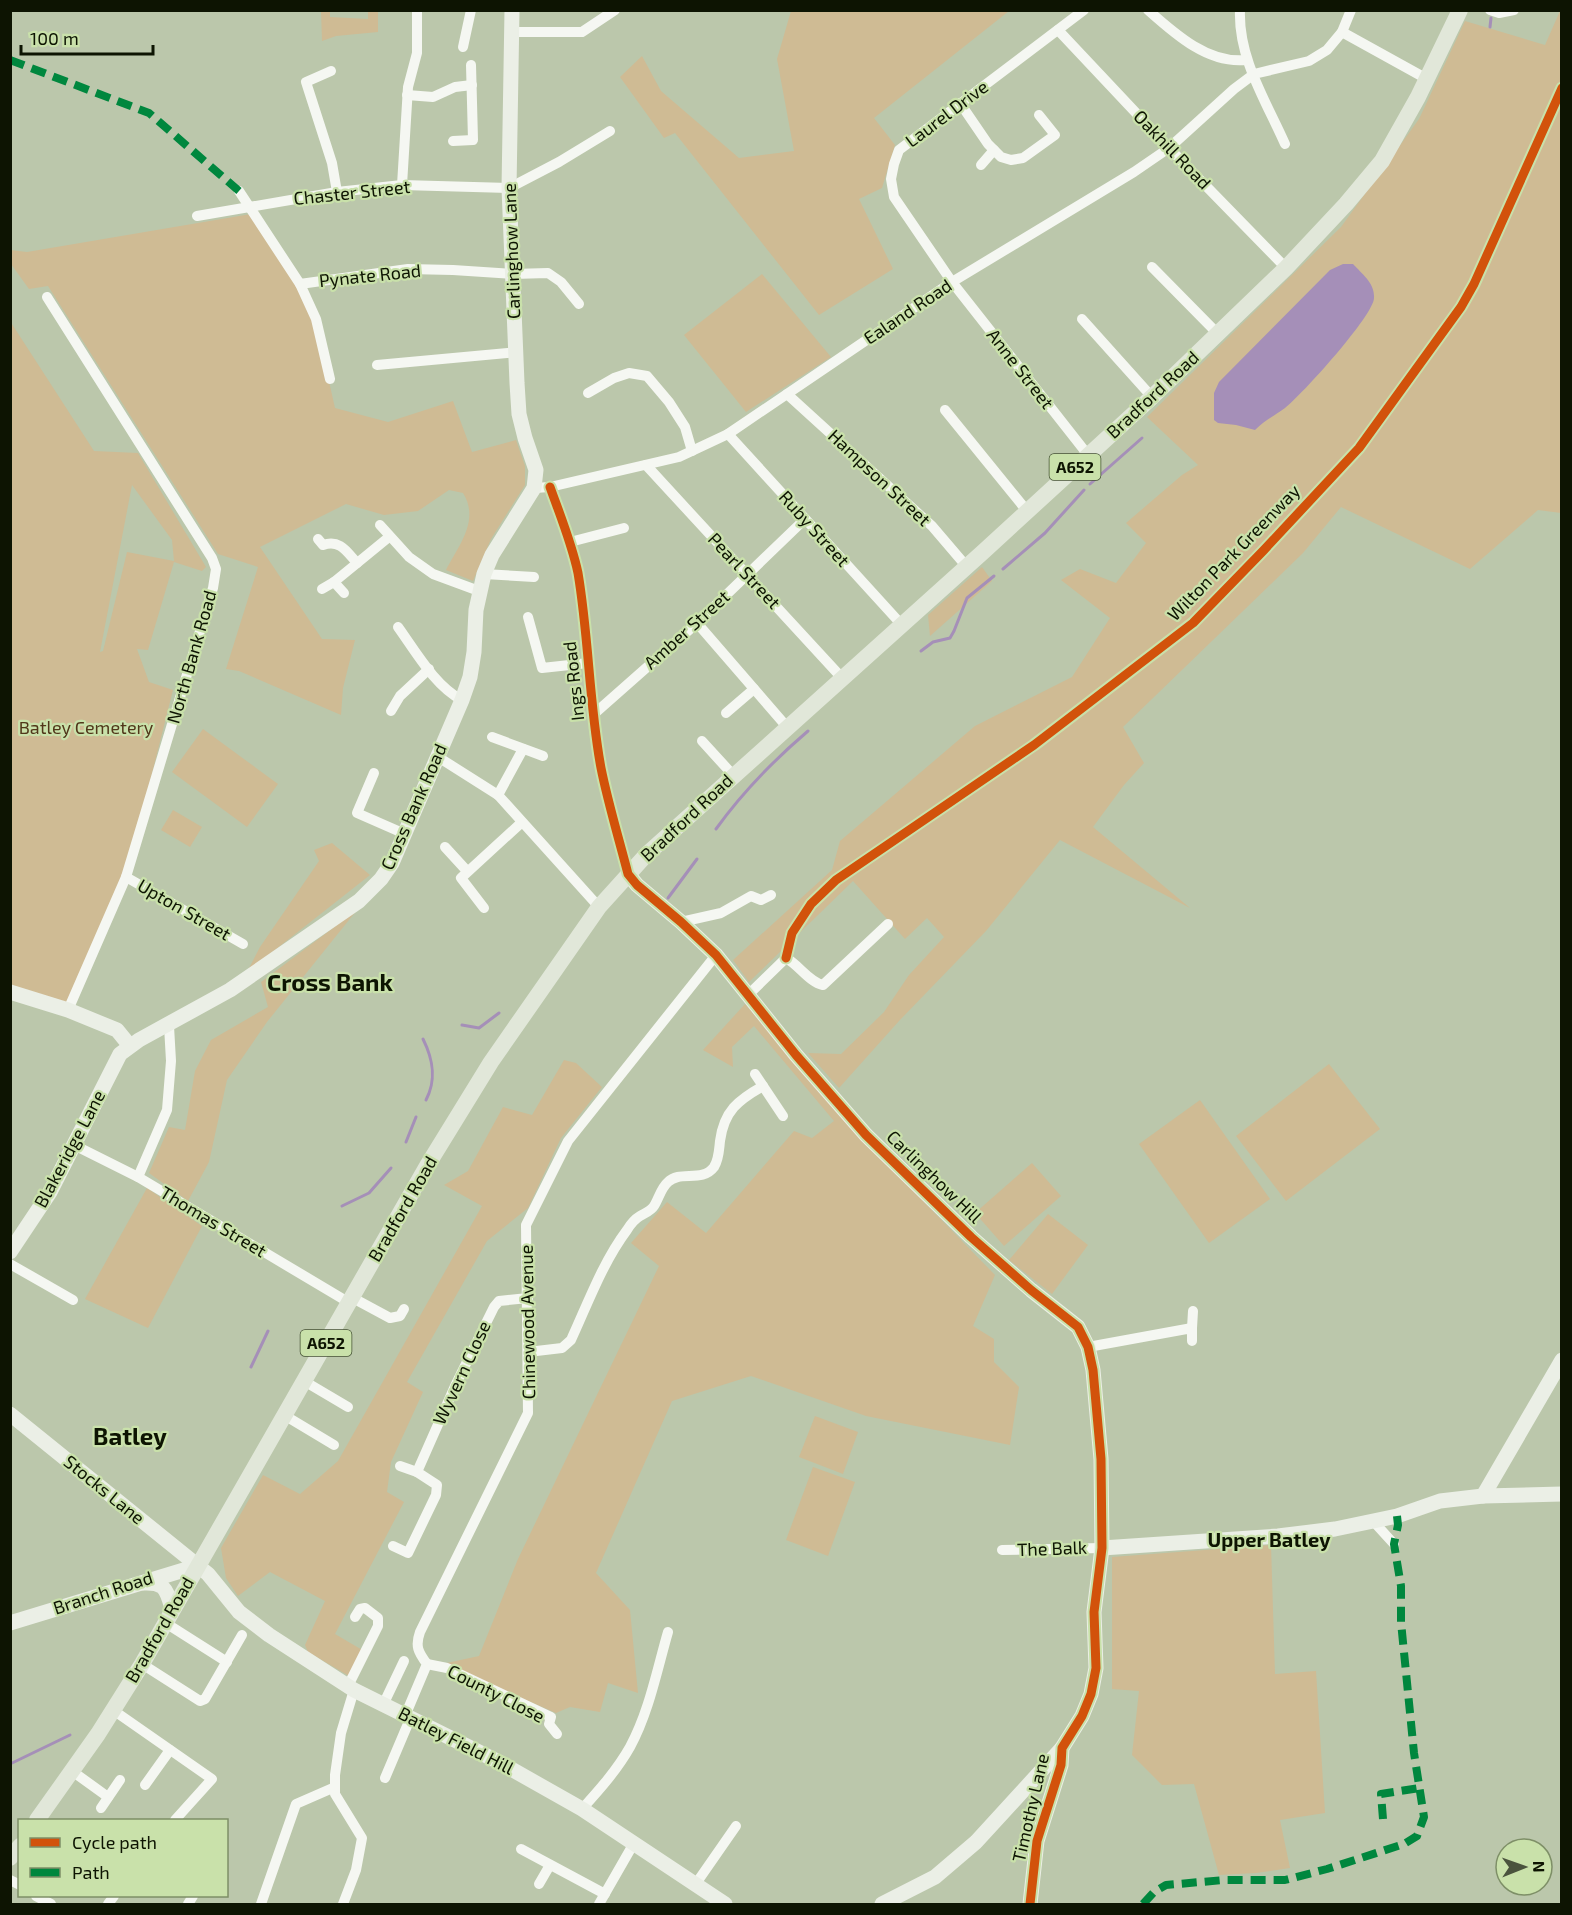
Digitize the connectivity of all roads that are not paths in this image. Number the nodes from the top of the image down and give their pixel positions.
1 (417, 10) edge
2 (471, 10) edge
3 (512, 10) edge
4 (597, 10) edge
5 (615, 10) edge
6 (1084, 10) edge
7 (1148, 10) edge
8 (1240, 10) edge
9 (1351, 10) edge
10 (1460, 10) edge
11 (1490, 10) edge
12 (1514, 10) edge
13 (597, 22) junction
14 (1058, 30) junction
15 (512, 32) junction
16 (1342, 32) junction
17 (463, 47) dead end
18 (1246, 60) junction
19 (471, 65) dead end
20 (331, 71) dead end
21 (1254, 74) junction
22 (1427, 79) junction
23 (472, 85) junction
24 (407, 95) junction
25 (960, 103) junction
26 (1039, 115) dead end
27 (610, 131) dead end
28 (453, 141) dead end
29 (1285, 144) dead end
30 (1169, 148) junction
31 (994, 150) junction
32 (981, 165) dead end
33 (402, 185) junction
34 (509, 188) junction
35 (239, 191) dead end
36 (336, 192) junction
37 (251, 207) junction
38 (197, 216) dead end
39 (1152, 267) dead end
40 (1286, 268) junction
41 (513, 274) junction
42 (952, 282) junction
43 (300, 284) junction
44 (47, 297) dead end
45 (579, 304) dead end
46 (1082, 319) dead end
47 (1218, 334) junction
48 (517, 352) junction
49 (377, 365) dead end
50 (330, 379) dead end
51 (588, 393) dead end
52 (787, 394) junction
53 (1152, 397) junction
54 (945, 410) dead end
55 (728, 434) junction
56 (692, 451) junction
57 (1088, 455) junction
58 (646, 465) junction
59 (550, 487) junction
60 (534, 488) junction
61 (1027, 511) junction
62 (805, 519) junction
63 (380, 525) dead end
64 (624, 528) dead end
65 (389, 537) junction
66 (318, 539) dead end
67 (570, 542) junction
68 (357, 563) junction
69 (967, 567) junction
70 (484, 574) junction
71 (747, 575) junction
72 (534, 577) dead end
73 (334, 582) junction
74 (322, 589) dead end
75 (479, 591) junction
76 (344, 593) dead end
77 (528, 617) dead end
78 (697, 623) junction
79 (901, 624) junction
80 (398, 627) dead end
81 (588, 663) junction
82 (429, 669) junction
83 (842, 678) junction
84 (754, 689) junction
85 (462, 700) junction
86 (391, 711) dead end
87 (726, 713) dead end
88 (594, 714) junction
89 (787, 727) junction
90 (492, 737) dead end
91 (702, 741) dead end
92 (523, 749) junction
93 (543, 756) dead end
94 (438, 757) junction
95 (374, 773) dead end
96 (733, 775) junction
97 (498, 795) junction
98 (521, 823) junction
99 (405, 834) junction
100 (446, 847) dead end
101 (467, 872) junction
102 (628, 874) junction
103 (126, 877) junction
104 (771, 895) dead end
105 (599, 907) junction
106 (484, 908) dead end
107 (681, 922) junction
108 (888, 924) dead end
109 (243, 944) dead end
110 (716, 955) junction
111 (10, 992) edge
112 (748, 994) junction
113 (68, 1011) junction
114 (169, 1026) junction
115 (130, 1046) junction
116 (755, 1074) dead end
117 (763, 1086) junction
118 (783, 1116) dead end
119 (74, 1146) junction
120 (138, 1177) junction
121 (10, 1252) edge
122 (10, 1264) edge
123 (528, 1298) junction
124 (73, 1300) dead end
125 (350, 1300) junction
126 (404, 1309) dead end
127 (1192, 1311) dead end
128 (1192, 1328) junction
129 (1192, 1341) dead end
130 (1088, 1347) junction
131 (528, 1353) junction
132 (1562, 1360) edge
133 (304, 1381) junction
134 (348, 1407) dead end
135 (10, 1414) edge
136 (284, 1415) junction
137 (334, 1445) dead end
138 (400, 1466) dead end
139 (417, 1472) junction
140 (1562, 1494) edge
141 (1483, 1496) junction
142 (1373, 1521) junction
143 (1394, 1544) dead end
144 (393, 1546) dead end
145 (1102, 1548) junction
146 (1002, 1550) dead end
147 (197, 1566) junction
148 (136, 1583) junction
149 (168, 1615) junction
150 (356, 1617) dead end
151 (10, 1623) edge
152 (668, 1632) dead end
153 (242, 1635) dead end
154 (404, 1661) dead end
155 (227, 1662) junction
156 (142, 1664) junction
157 (427, 1664) junction
158 (351, 1688) junction
159 (384, 1705) junction
160 (113, 1710) junction
161 (408, 1717) junction
162 (557, 1734) dead end
163 (1062, 1748) junction
164 (170, 1750) junction
165 (72, 1771) junction
166 (385, 1778) dead end
167 (120, 1780) dead end
168 (146, 1785) dead end
169 (335, 1787) junction
170 (108, 1797) junction
171 (101, 1808) dead end
172 (582, 1809) junction
173 (38, 1819) edge
174 (177, 1819) edge
175 (736, 1826) dead end
176 (634, 1844) junction
177 (521, 1849) dead end
178 (550, 1865) junction
179 (539, 1884) dead end
180 (695, 1885) junction
181 (605, 1894) junction
182 (261, 1905) edge
183 (343, 1905) edge
184 (599, 1905) edge
185 (725, 1905) edge
186 (882, 1905) edge
187 (1030, 1905) edge

1 - 24 street
2 - 17 street
3 - 15 street, Carlinghow Lane
4 - 13 street
5 - 13 street
6 - 14 street, Laurel Drive
7 - 18 street
8 - 18 street
9 - 16 street
10 - 22 main road, Bradford Road / A652
11 - 12 street
13 - 15 street
14 - 25 street, Laurel Drive
14 - 30 street, Oakhill Road
15 - 34 street, Carlinghow Lane
16 - 21 street
16 - 22 street
18 - 21 street
19 - 23 street
20 - 36 street
21 - 29 street
21 - 30 street, Ealand Road
22 - 40 main road, Bradford Road / A652
23 - 24 street
23 - 28 street
24 - 33 street
25 - 31 street
25 - 42 street, Laurel Drive
26 - 31 street
27 - 34 street
30 - 40 street, Oakhill Road
30 - 42 street, Ealand Road
31 - 32 street
33 - 34 street, Chaster Street
33 - 36 street, Chaster Street
34 - 41 street, Carlinghow Lane
35 - 37 street
36 - 37 street, Chaster Street
37 - 38 street, Chaster Street
37 - 43 street
39 - 47 street
40 - 47 main road, Bradford Road / A652
41 - 43 street, Pynate Road
41 - 45 street, Pynate Road
41 - 48 street, Carlinghow Lane
42 - 52 street, Ealand Road
42 - 57 street, Anne Street
43 - 50 street
44 - 103 street, North Bank Road
46 - 53 street
47 - 53 main road, Bradford Road / A652
48 - 49 street
48 - 60 street, Carlinghow Lane
51 - 56 street
52 - 55 street, Ealand Road
52 - 69 street, Hampson Street
53 - 57 main road, Bradford Road / A652
54 - 61 street
55 - 56 street, Ealand Road
55 - 62 street, Ruby Street
56 - 58 street, Ealand Road
57 - 61 main road, Bradford Road / A652
58 - 59 street, Ealand Road
58 - 71 street, Pearl Street
59 - 60 street, Ealand Road
59 - 67 street, Ings Road
60 - 70 street, Cross Bank Road
61 - 69 main road, Bradford Road / A652
62 - 71 street, Amber Street
62 - 79 street, Ruby Street
63 - 65 street
64 - 67 street
65 - 68 street
65 - 75 street
66 - 68 street
67 - 81 street, Ings Road
68 - 73 street
69 - 79 main road, Bradford Road / A652
70 - 72 street
70 - 75 street, Cross Bank Road
71 - 78 street, Amber Street
71 - 83 street, Pearl Street
73 - 74 street
73 - 76 street
75 - 85 street, Cross Bank Road
77 - 81 street
78 - 84 street
78 - 88 street, Amber Street
79 - 83 main road, Bradford Road / A652
80 - 82 street
81 - 88 street, Ings Road
82 - 85 street
82 - 86 street
83 - 89 main road, Bradford Road / A652
84 - 87 street
84 - 89 street
85 - 94 street, Cross Bank Road
88 - 102 street, Ings Road
89 - 96 main road, Bradford Road / A652
90 - 92 street
91 - 96 street
92 - 93 street
92 - 97 street
94 - 97 street
94 - 99 street, Cross Bank Road
95 - 99 street
96 - 102 main road, Bradford Road / A652
97 - 98 street
98 - 101 street
98 - 105 street
99 - 114 street, Cross Bank Road
100 - 101 street
101 - 106 street
102 - 105 main road, Bradford Road / A652
102 - 107 street, Carlinghow Hill
103 - 109 street, Upton Street
103 - 113 street, North Bank Road
104 - 107 street
105 - 125 main road, Bradford Road / A652
107 - 110 street, Carlinghow Hill
108 - 112 street
110 - 112 street, Carlinghow Hill
110 - 123 street, Chinewood Avenue
111 - 113 street
112 - 130 street, Carlinghow Hill
113 - 115 street
114 - 115 street, Cross Bank Road
114 - 120 street
115 - 119 street, Blakeridge Lane
116 - 117 street
117 - 118 street
117 - 131 street
119 - 120 street, Thomas Street
119 - 121 street, Blakeridge Lane
120 - 125 street, Thomas Street
122 - 124 street
123 - 131 street, Chinewood Avenue
123 - 139 street, Wyvern Close
125 - 126 street, Thomas Street
125 - 133 main road, Bradford Road / A652
127 - 128 street
128 - 129 street
128 - 130 street
130 - 145 street, Carlinghow Hill
131 - 157 street, Chinewood Avenue
132 - 141 street
133 - 134 street
133 - 136 main road, Bradford Road / A652
135 - 147 street, Stocks Lane
136 - 137 street
136 - 147 main road, Bradford Road / A652
138 - 139 street
139 - 144 street
140 - 141 street
141 - 142 street
142 - 143 street
142 - 145 street
145 - 146 street, The Balk
145 - 163 street, Timothy Lane
147 - 148 street, Branch Road
147 - 149 main road, Bradford Road / A652
147 - 158 street, Batley Field Hill
148 - 149 street
148 - 151 street, Branch Road
149 - 155 street
149 - 156 main road, Bradford Road / A652
150 - 158 street
152 - 172 street
153 - 155 street
154 - 159 street
155 - 156 street
156 - 160 main road, Bradford Road / A652
157 - 161 street
157 - 162 street, County Close
158 - 159 street, Batley Field Hill
158 - 169 street
159 - 161 street, Batley Field Hill
160 - 164 street
160 - 165 main road, Bradford Road / A652
161 - 166 street
161 - 172 street, Batley Field Hill
163 - 186 street
163 - 187 street, Timothy Lane
164 - 168 street
164 - 174 street
165 - 170 street
165 - 173 main road, Bradford Road / A652
167 - 170 street
169 - 182 street
169 - 183 street
170 - 171 street
172 - 176 street, Batley Field Hill
175 - 180 street
176 - 180 street, Batley Field Hill
176 - 181 street
177 - 178 street
178 - 179 street
178 - 181 street
180 - 185 street, Batley Field Hill
181 - 184 street

